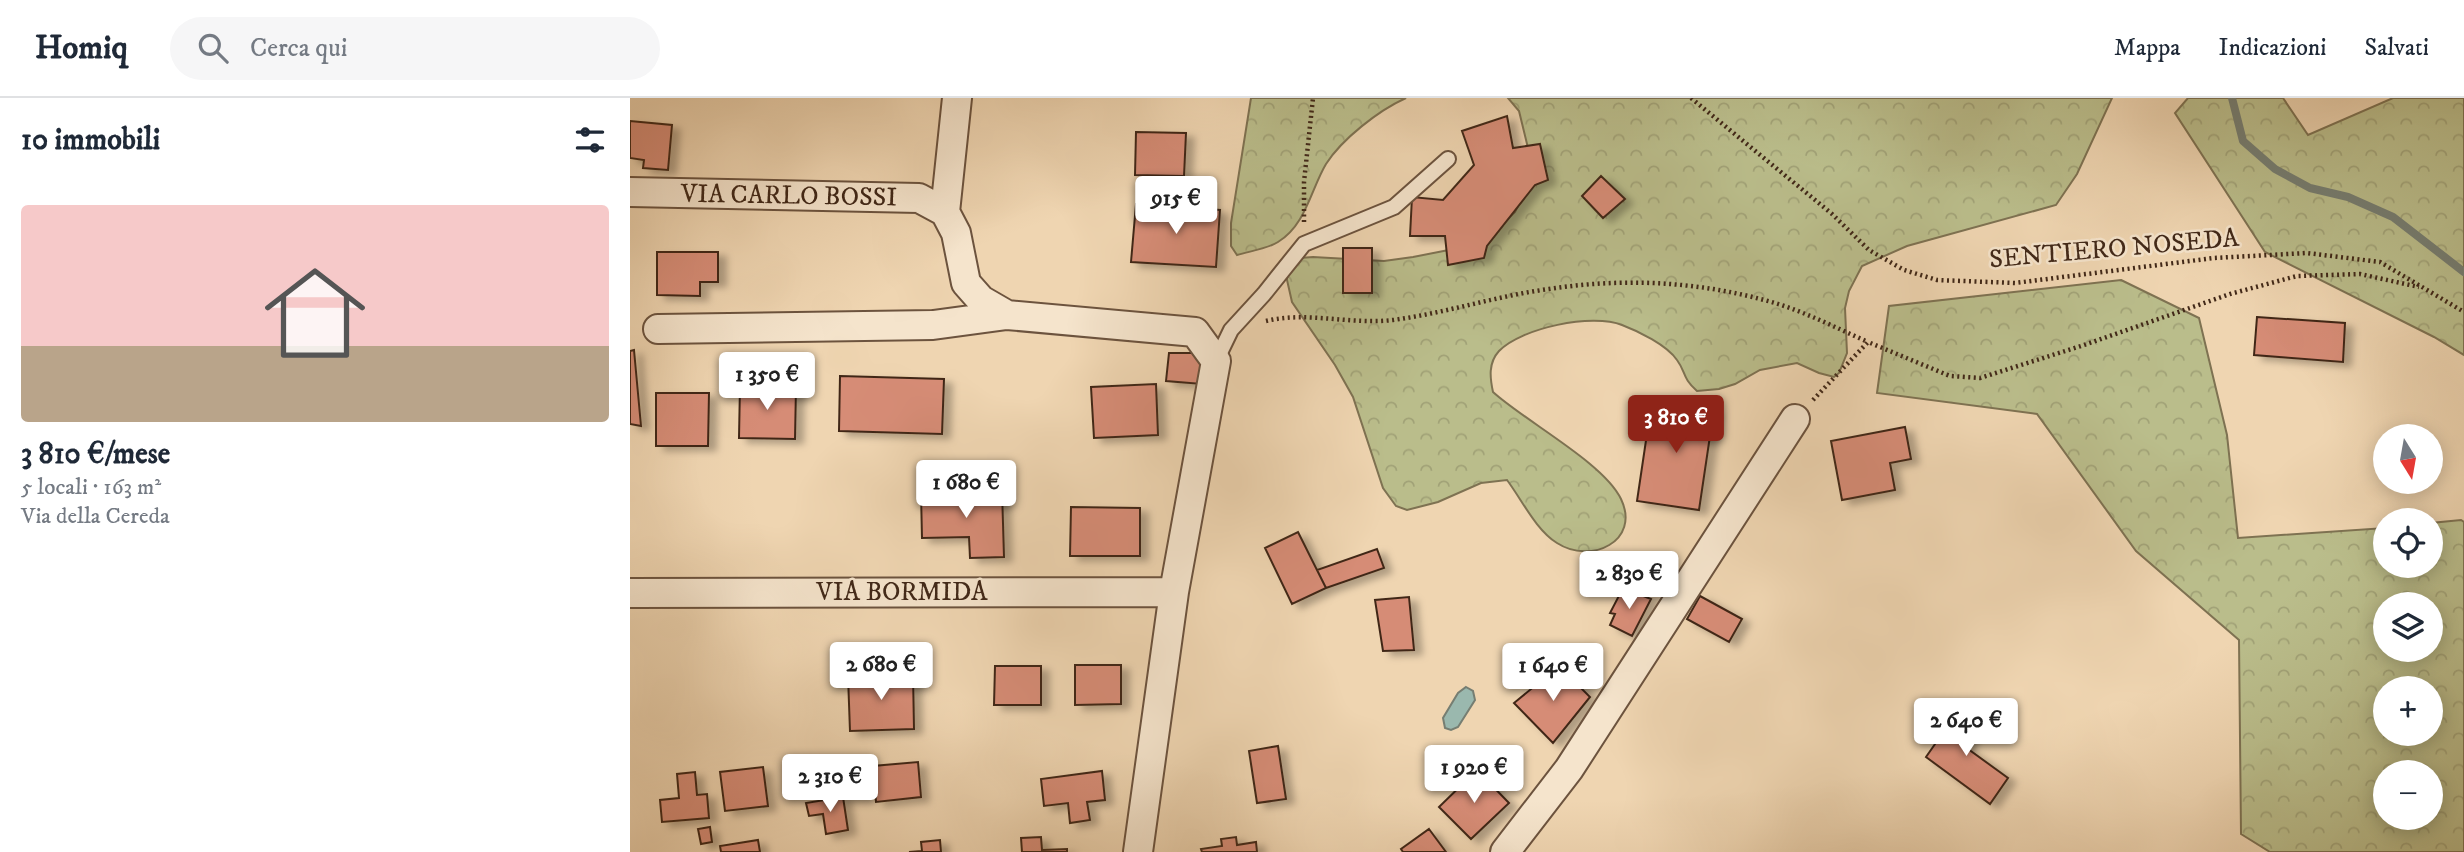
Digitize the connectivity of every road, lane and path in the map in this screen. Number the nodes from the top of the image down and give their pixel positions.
1 (957, 98) edge
2 (1313, 98) edge
3 (1691, 98) edge
4 (1448, 159) dead end
5 (630, 192) edge
6 (945, 212) junction
7 (1304, 244) junction
8 (2423, 288) junction
9 (2464, 312) edge
10 (1007, 315) junction
11 (657, 329) dead end
12 (1231, 330) junction
13 (1868, 342) junction
14 (1216, 361) junction
15 (1795, 419) joint
16 (1174, 592) junction
17 (630, 593) edge
18 (1138, 852) edge
19 (1505, 852) edge

1 - 6 street
2 - 7 path
3 - 8 path, SENTIERO NOSEDA
4 - 7 lane
5 - 6 street, VIA CARLO BOSSI
6 - 10 street
7 - 12 lane
8 - 9 path, SENTIERO NOSEDA
8 - 13 path
10 - 11 street
10 - 14 street
12 - 13 path
12 - 14 lane
13 - 15 path
14 - 16 street
15 - 19 street
16 - 17 street, VIA BORMIDA
16 - 18 street

